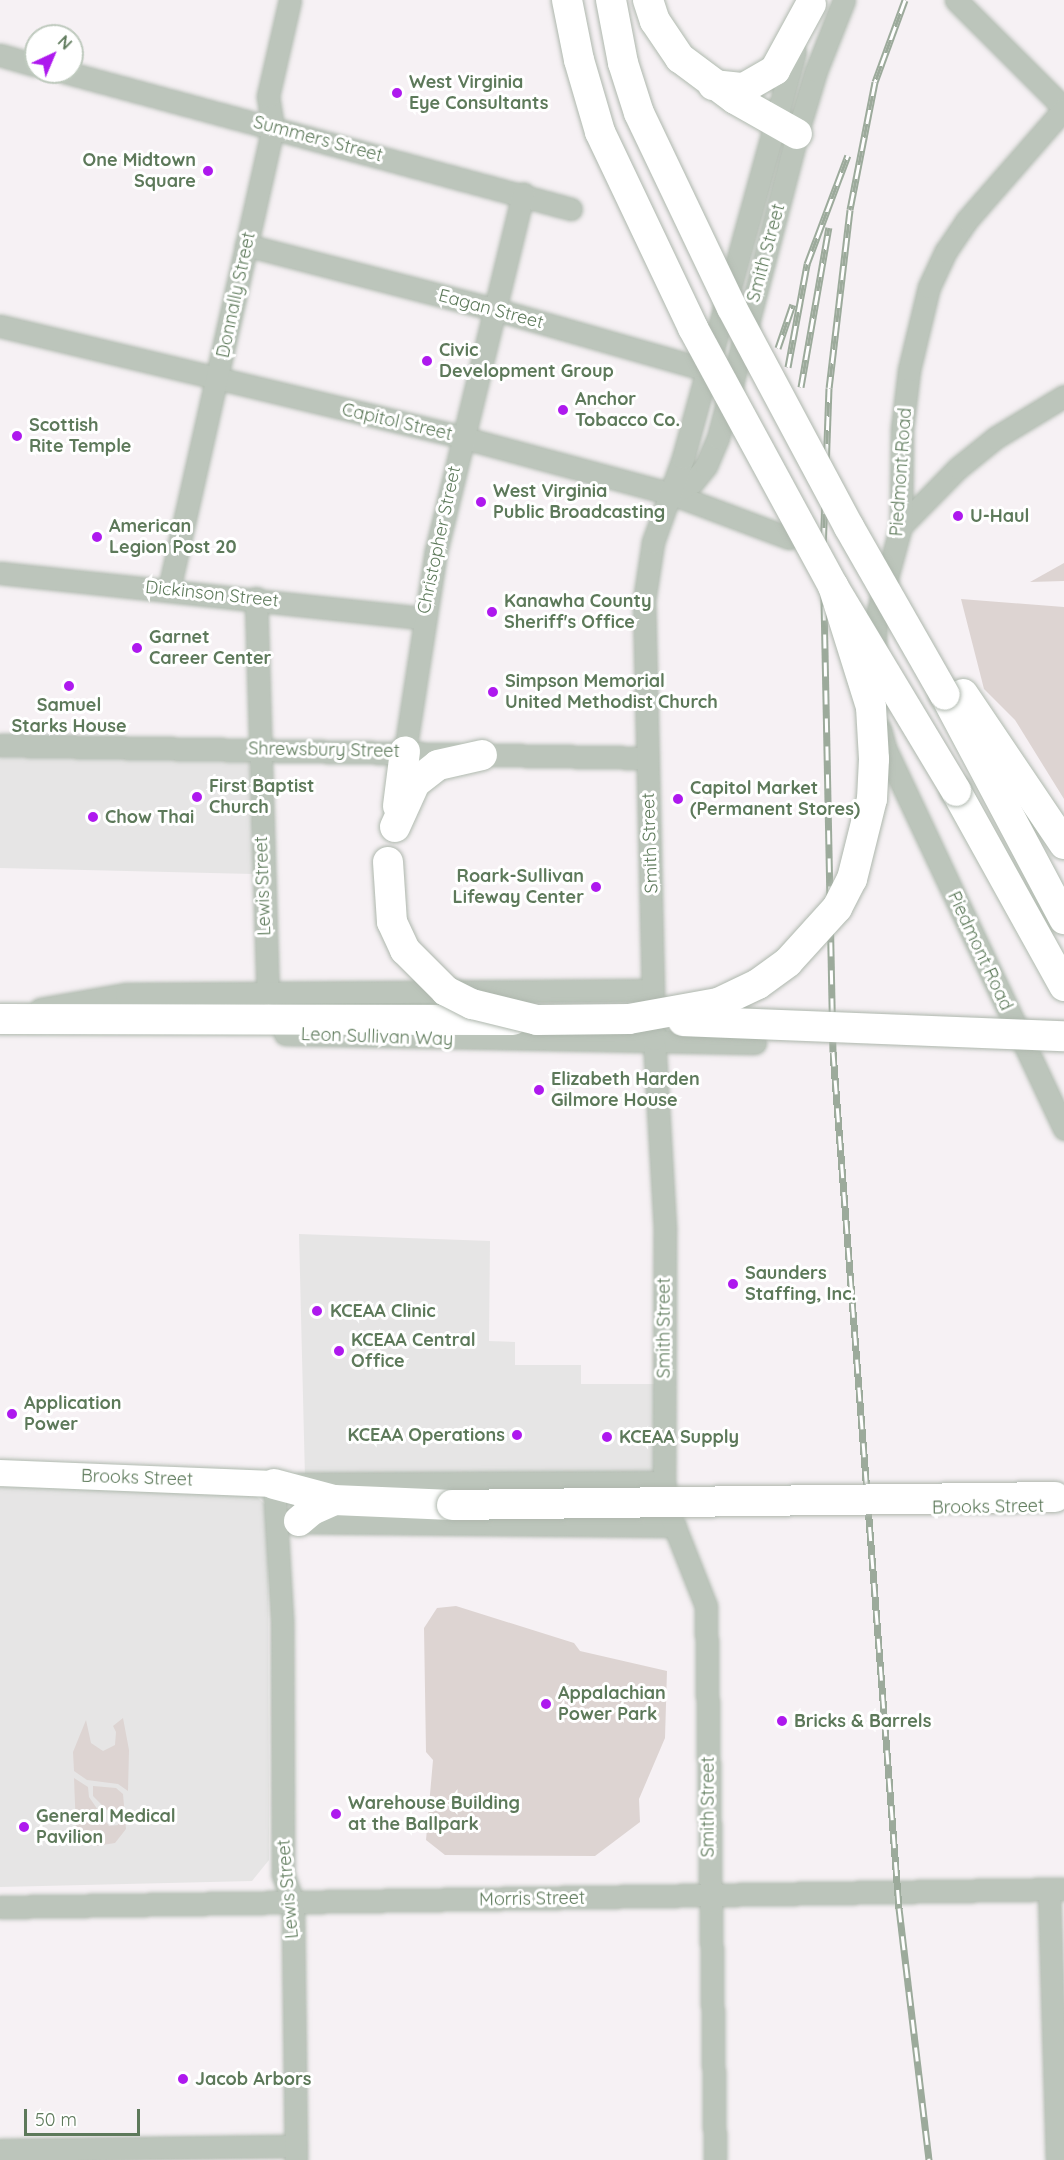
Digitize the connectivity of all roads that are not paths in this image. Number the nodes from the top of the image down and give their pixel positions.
1 (290, 0) edge
2 (567, 0) edge
3 (611, 0) edge
4 (648, 0) edge
5 (844, 0) edge
6 (956, 0) edge
7 (812, 2) edge
8 (0, 56) edge
9 (24, 62) edge
10 (84, 77) edge
11 (713, 85) junction
12 (1064, 108) edge
13 (273, 128) junction
14 (786, 129) junction
15 (523, 193) junction
16 (571, 208) dead end
17 (246, 245) junction
18 (494, 309) junction
19 (0, 326) edge
20 (708, 369) junction
21 (219, 378) junction
22 (734, 378) junction
23 (1064, 396) edge
24 (461, 437) junction
25 (672, 494) junction
26 (901, 526) junction
27 (789, 538) dead end
28 (0, 573) edge
29 (833, 586) junction
30 (169, 589) junction
31 (256, 598) junction
32 (423, 618) junction
33 (951, 691) junction
34 (0, 745) edge
35 (259, 750) junction
36 (405, 751) junction
37 (482, 755) junction
38 (647, 758) junction
39 (395, 827) junction
40 (1064, 844) edge
41 (1064, 919) edge
42 (1064, 986) edge
43 (653, 990) junction
44 (268, 994) junction
45 (0, 1019) edge
46 (629, 1019) junction
47 (537, 1020) junction
48 (1064, 1036) edge
49 (654, 1039) junction
50 (755, 1043) dead end
51 (1064, 1129) edge
52 (0, 1473) edge
53 (664, 1482) junction
54 (274, 1484) junction
55 (334, 1500) junction
56 (1062, 1500) edge
57 (913, 1509) dead end
58 (299, 1521) junction
59 (675, 1526) junction
60 (278, 1546) junction
61 (1057, 1890) edge
62 (708, 1896) junction
63 (293, 1902) junction
64 (0, 1907) edge
65 (0, 2150) edge
66 (296, 2153) edge
67 (715, 2160) edge
68 (1057, 2160) edge

1 - 13 street, Donnally Street
2 - 29 highway, bridge
3 - 33 highway, bridge
4 - 11 highway
5 - 14 street, Smith Street
6 - 12 street
7 - 11 highway
7 - 14 street, Smith Street
8 - 9 street
10 - 13 street, Summers Street
11 - 14 highway
12 - 26 street, Piedmont Road
13 - 15 street, Summers Street
13 - 17 street, Donnally Street
14 - 20 street, Smith Street
14 - 22 street, Smith Street
15 - 16 street, Summers Street
15 - 18 street, Christopher Street
17 - 18 street, Eagan Street
17 - 21 street, Donnally Street
18 - 20 street, Eagan Street
18 - 24 street, Christopher Street
19 - 21 street, Capitol Street
20 - 22 street, Eagan Street
20 - 25 street, Smith Street
21 - 24 street, Capitol Street
21 - 30 street, Donnally Street
22 - 25 street, Smith Street
23 - 26 street
24 - 25 street, Capitol Street
24 - 32 street, Christopher Street
25 - 27 street, Capitol Street
25 - 38 street, Smith Street
26 - 51 street, Piedmont Road
28 - 30 street, Dickinson Street
29 - 42 highway, bridge
29 - 46 highway, bridge
30 - 31 street, Dickinson Street
31 - 32 street, Dickinson Street
31 - 35 street, Lewis Street
32 - 36 street, Christopher Street
33 - 40 highway
33 - 41 highway
34 - 35 street, Shrewsbury Street
35 - 36 street, Shrewsbury Street
35 - 44 street, Lewis Street
36 - 37 street, Shrewsbury Street
36 - 39 highway
37 - 38 street, Shrewsbury Street
37 - 39 highway
38 - 43 street, Smith Street
39 - 47 highway, bridge
43 - 44 street
43 - 49 street, Smith Street
44 - 45 street
45 - 47 highway, bridge
45 - 49 street, Leon Sullivan Way
46 - 47 highway, bridge
46 - 48 highway, bridge
49 - 50 street, Leon Sullivan Way
49 - 53 street, Smith Street
52 - 54 main road, Brooks Street
53 - 54 street
53 - 59 street, Smith Street
54 - 55 highway
54 - 60 street, Lewis Street
55 - 56 highway, bridge
55 - 58 highway
56 - 57 street, Brooks Street
58 - 59 street
58 - 60 street
59 - 62 street, Smith Street
60 - 63 street, Lewis Street
61 - 62 street, Morris Street
61 - 68 street
62 - 63 street, Morris Street
62 - 67 street, Smith Street
63 - 64 street, Morris Street
63 - 66 street, Lewis Street
65 - 66 street

